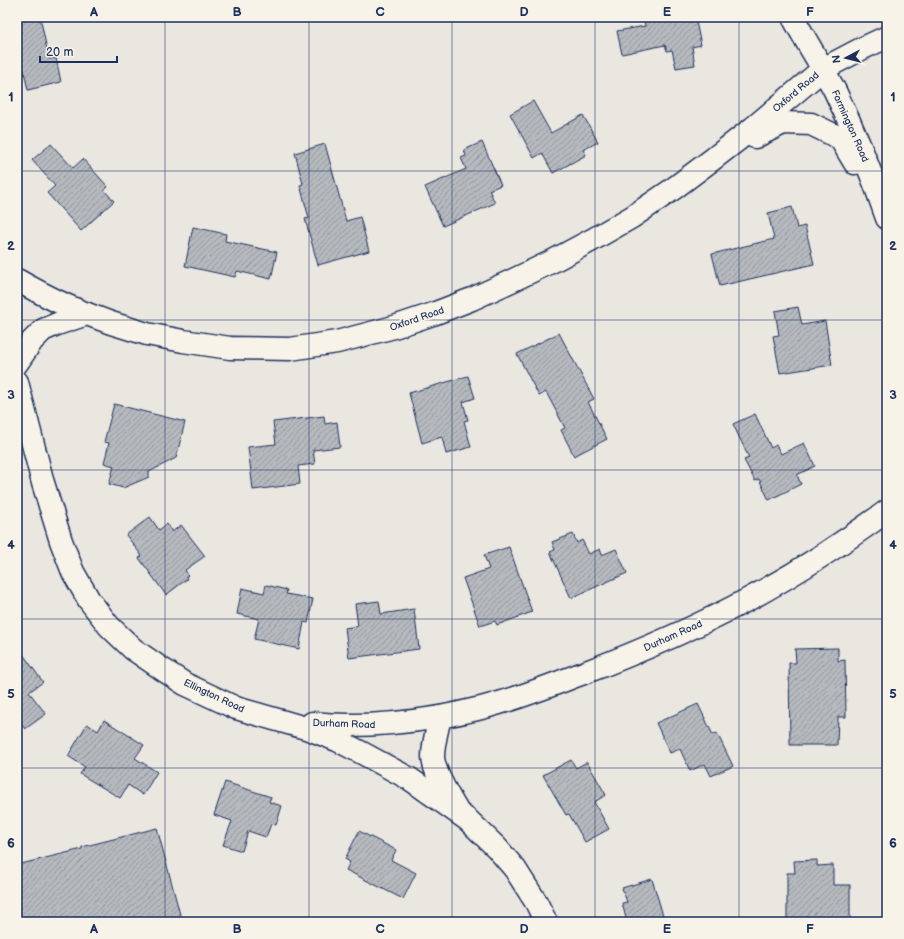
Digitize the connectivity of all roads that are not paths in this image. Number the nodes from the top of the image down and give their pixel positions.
1 (793, 17) edge
2 (887, 37) edge
3 (823, 70) junction
4 (713, 159) junction
5 (884, 209) edge
6 (17, 280) edge
7 (87, 314) junction
8 (17, 363) edge
9 (17, 382) edge
10 (887, 511) edge
11 (440, 717) junction
12 (271, 718) junction
13 (457, 812) junction
14 (546, 922) edge

1 - 3 street, Farmington Road
2 - 3 street, Oxford Road
3 - 4 street, Oxford Road
3 - 5 street, Farmington Road
4 - 5 street, Oxford Road
4 - 7 street, Oxford Road
6 - 7 street, Oxford Road
7 - 8 street
9 - 12 street, Ellington Road
10 - 11 street, Durham Road
11 - 12 street, Durham Road
11 - 13 street
12 - 13 street, Ellington Road
13 - 14 street, Ellington Road

